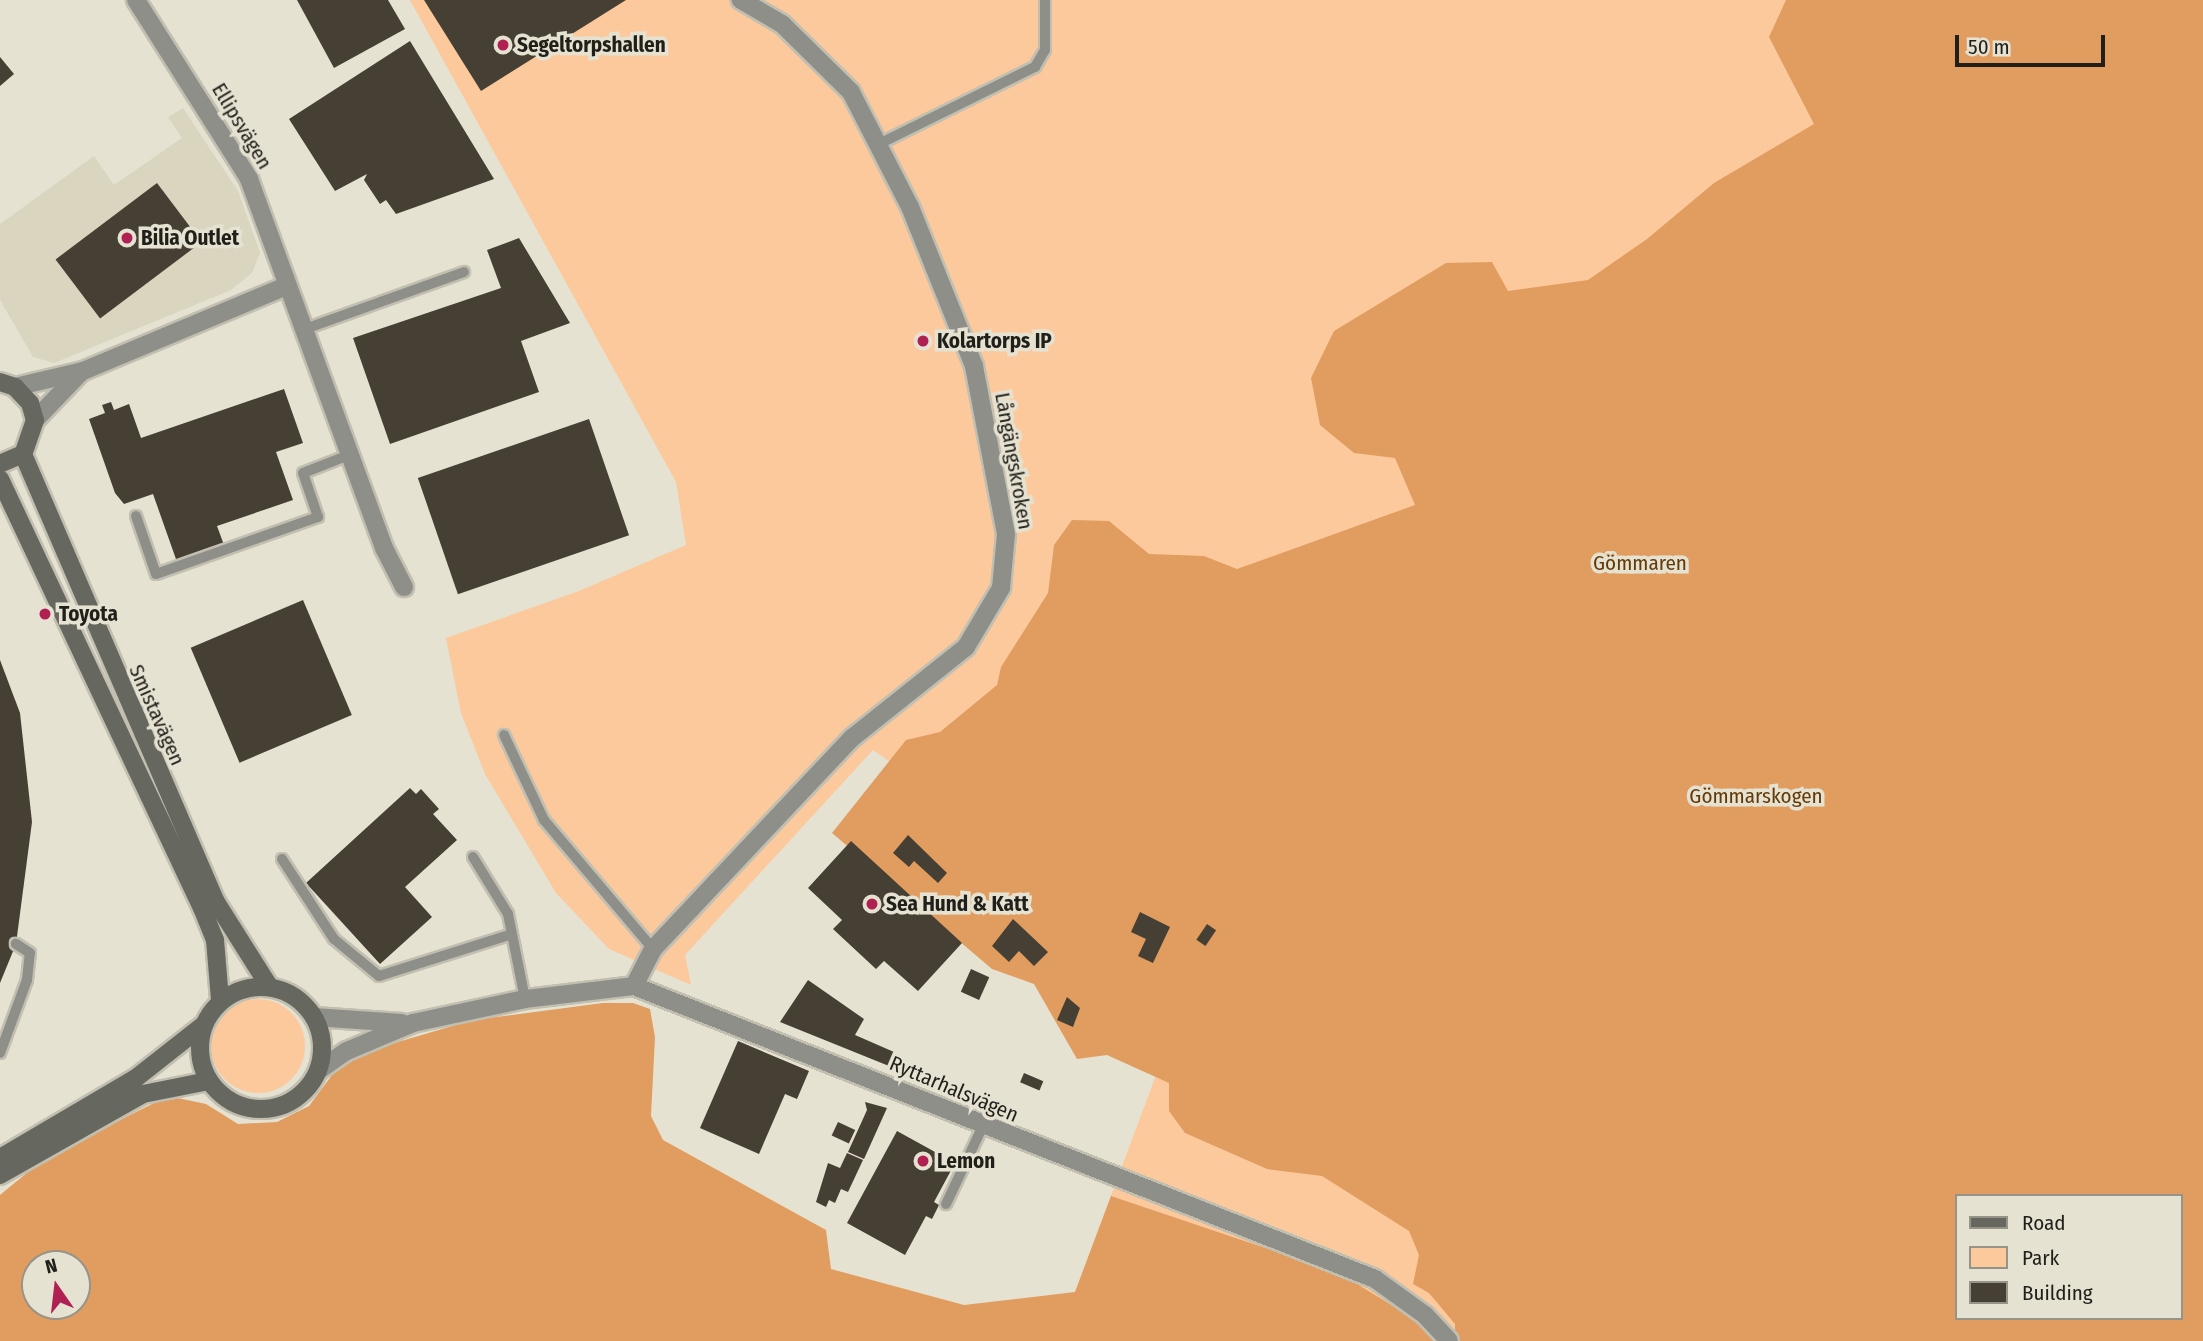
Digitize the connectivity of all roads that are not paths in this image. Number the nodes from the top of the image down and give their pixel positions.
1 (136, 0) edge
2 (741, 0) edge
3 (1045, 0) edge
4 (881, 144) junction
5 (464, 272) dead end
6 (286, 286) junction
7 (302, 330) junction
8 (82, 371) junction
9 (8, 385) edge
10 (35, 420) junction
11 (23, 454) junction
12 (349, 455) junction
13 (0, 464) edge
14 (0, 479) edge
15 (136, 516) dead end
16 (404, 587) dead end
17 (504, 735) dead end
18 (473, 857) dead end
19 (282, 859) dead end
20 (512, 933) junction
21 (16, 944) dead end
22 (653, 949) junction
23 (269, 986) junction
24 (634, 986) junction
25 (525, 999) junction
26 (220, 1000) junction
27 (314, 1017) junction
28 (413, 1023) junction
29 (202, 1026) junction
30 (0, 1053) edge
31 (318, 1071) junction
32 (208, 1081) junction
33 (982, 1128) junction
34 (0, 1158) edge
35 (0, 1175) edge
36 (946, 1204) dead end
37 (1449, 1341) edge

1 - 6 street, Ellipsvägen
2 - 4 street, Långängskroken
3 - 4 lane
4 - 22 street, Långängskroken
5 - 7 lane
6 - 7 street, Ellipsvägen
6 - 8 street
7 - 12 street, Ellipsvägen
8 - 9 street
8 - 10 street
9 - 10 street
10 - 11 street
11 - 13 street
11 - 23 street, Smistavägen
12 - 15 lane
12 - 16 street, Ellipsvägen
14 - 26 street, Smistavägen
17 - 22 lane
18 - 20 lane
19 - 20 lane
20 - 25 lane
21 - 30 lane
22 - 24 street, Långängskroken
23 - 26 street
23 - 27 street
24 - 25 street, Ryttarhalsvägen
24 - 33 street, Ryttarhalsvägen
25 - 28 street, Ryttarhalsvägen
26 - 29 street
27 - 28 street, Ryttarhalsvägen
27 - 31 street
28 - 31 street, Ryttarhalsvägen
29 - 32 street
29 - 34 street
31 - 32 street
32 - 35 street
33 - 36 lane
33 - 37 street, Ryttarhalsvägen

